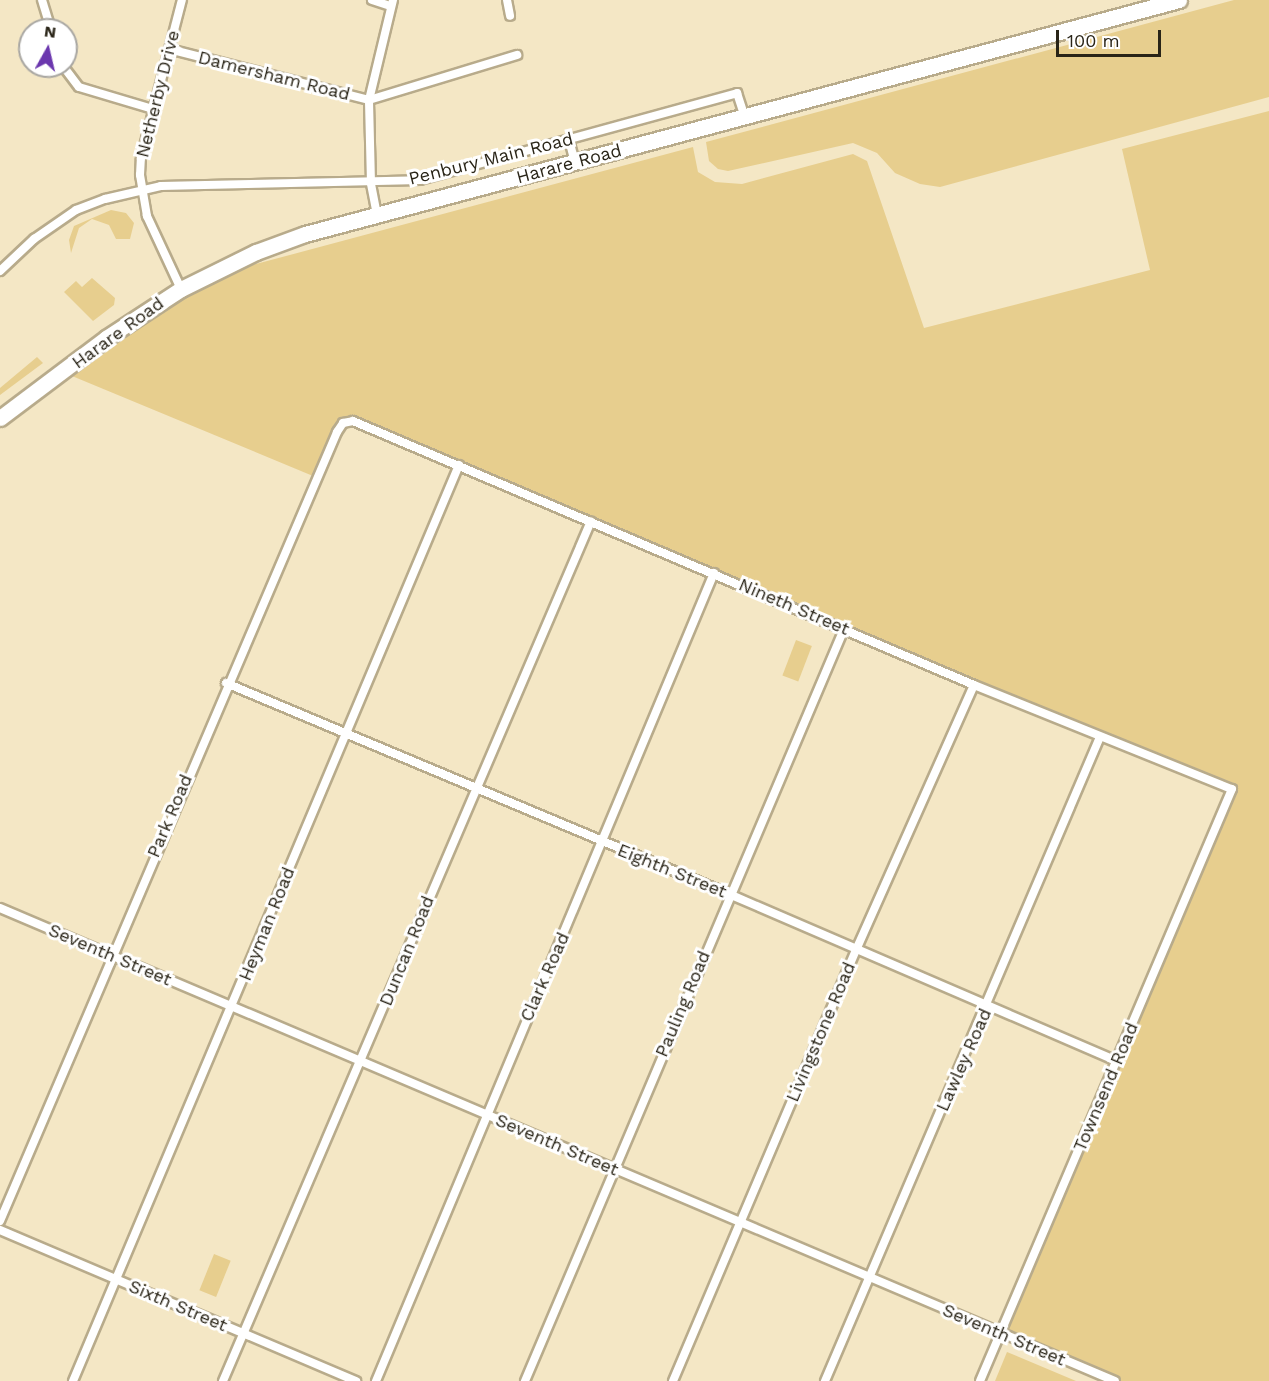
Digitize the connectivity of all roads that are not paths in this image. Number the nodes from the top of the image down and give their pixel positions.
1 (42, 0) edge
2 (182, 0) edge
3 (372, 0) edge
4 (507, 0) edge
5 (1179, 0) edge
6 (392, 3) edge
7 (510, 16) dead end
8 (47, 18) edge
9 (169, 49) junction
10 (517, 55) dead end
11 (72, 78) edge
12 (369, 100) junction
13 (153, 109) junction
14 (745, 117) junction
15 (569, 140) junction
16 (575, 163) junction
17 (371, 183) junction
18 (141, 190) junction
19 (377, 215) junction
20 (0, 271) edge
21 (181, 289) junction
22 (0, 418) edge
23 (353, 421) joint
24 (459, 465) junction
25 (591, 521) junction
26 (714, 573) junction
27 (844, 629) junction
28 (226, 683) junction
29 (974, 685) junction
30 (345, 733) junction
31 (1100, 737) junction
32 (475, 787) junction
33 (1232, 794) joint
34 (604, 843) junction
35 (729, 894) junction
36 (0, 908) edge
37 (856, 950) junction
38 (112, 955) junction
39 (987, 1007) junction
40 (233, 1008) junction
41 (1116, 1061) junction
42 (362, 1062) junction
43 (485, 1114) junction
44 (613, 1170) junction
45 (0, 1221) edge
46 (740, 1224) junction
47 (0, 1230) edge
48 (868, 1277) junction
49 (116, 1279) junction
50 (1001, 1333) junction
51 (244, 1334) junction
52 (73, 1381) edge
53 (223, 1381) edge
54 (356, 1381) edge
55 (376, 1381) edge
56 (525, 1381) edge
57 (673, 1381) edge
58 (825, 1381) edge
59 (981, 1381) edge
60 (1115, 1381) edge

1 - 8 street
2 - 9 street, Netherby Drive
3 - 6 street
4 - 7 street
5 - 14 highway, Harare Road
6 - 12 street
9 - 12 street, Damersham Road
9 - 13 street, Netherby Drive
10 - 12 street, Damersham Road
11 - 13 street
12 - 17 street
13 - 18 street, Netherby Drive
14 - 15 street, Penbury Main Road
14 - 16 highway, Harare Road
15 - 16 street
15 - 17 street, Penbury Main Road
16 - 19 highway, Harare Road
17 - 18 street, Penbury Main Road
17 - 19 street
18 - 20 street, Penbury Main Road
18 - 21 street, Netherby Drive
19 - 21 highway, Harare Road
21 - 22 highway, Harare Road
23 - 24 street, Nineth Street
23 - 28 street, Park Road
24 - 25 street, Nineth Street
24 - 30 street, Heyman Road
25 - 26 street, Nineth Street
25 - 32 street, Duncan Road
26 - 27 street, Nineth Street
26 - 34 street, Clark Road
27 - 29 street, Nineth Street
27 - 35 street, Pauling Road
28 - 30 street, Eighth Street
28 - 38 street, Park Road
29 - 31 street, Nineth Street
29 - 37 street, Livingstone Road
30 - 32 street, Eighth Street
30 - 40 street, Heyman Road
31 - 33 street, Nineth Street
31 - 39 street, Lawley Road
32 - 34 street, Eighth Street
32 - 42 street, Duncan Road
33 - 41 street, Townsend Road
34 - 35 street, Eighth Street
34 - 43 street, Clark Road
35 - 37 street, Eighth Street
35 - 44 street, Pauling Road
36 - 38 street, Seventh Street
37 - 39 street, Eighth Street
37 - 46 street, Livingstone Road
38 - 40 street, Seventh Street
38 - 45 street, Park Road
39 - 41 street, Eighth Street
39 - 48 street, Lawley Road
40 - 42 street, Seventh Street
40 - 49 street, Heyman Road
41 - 50 street, Townsend Road
42 - 43 street, Seventh Street
42 - 51 street, Duncan Road
43 - 44 street, Seventh Street
43 - 55 street, Clark Road
44 - 46 street, Seventh Street
44 - 56 street, Pauling Road
46 - 48 street, Seventh Street
46 - 57 street, Livingstone Road
47 - 49 street, Sixth Street
48 - 50 street, Seventh Street
48 - 58 street, Lawley Road
49 - 51 street, Sixth Street
49 - 52 street, Heyman Road
50 - 59 street, Townsend Road
50 - 60 street, Seventh Street
51 - 53 street, Duncan Road
51 - 54 street, Sixth Street

